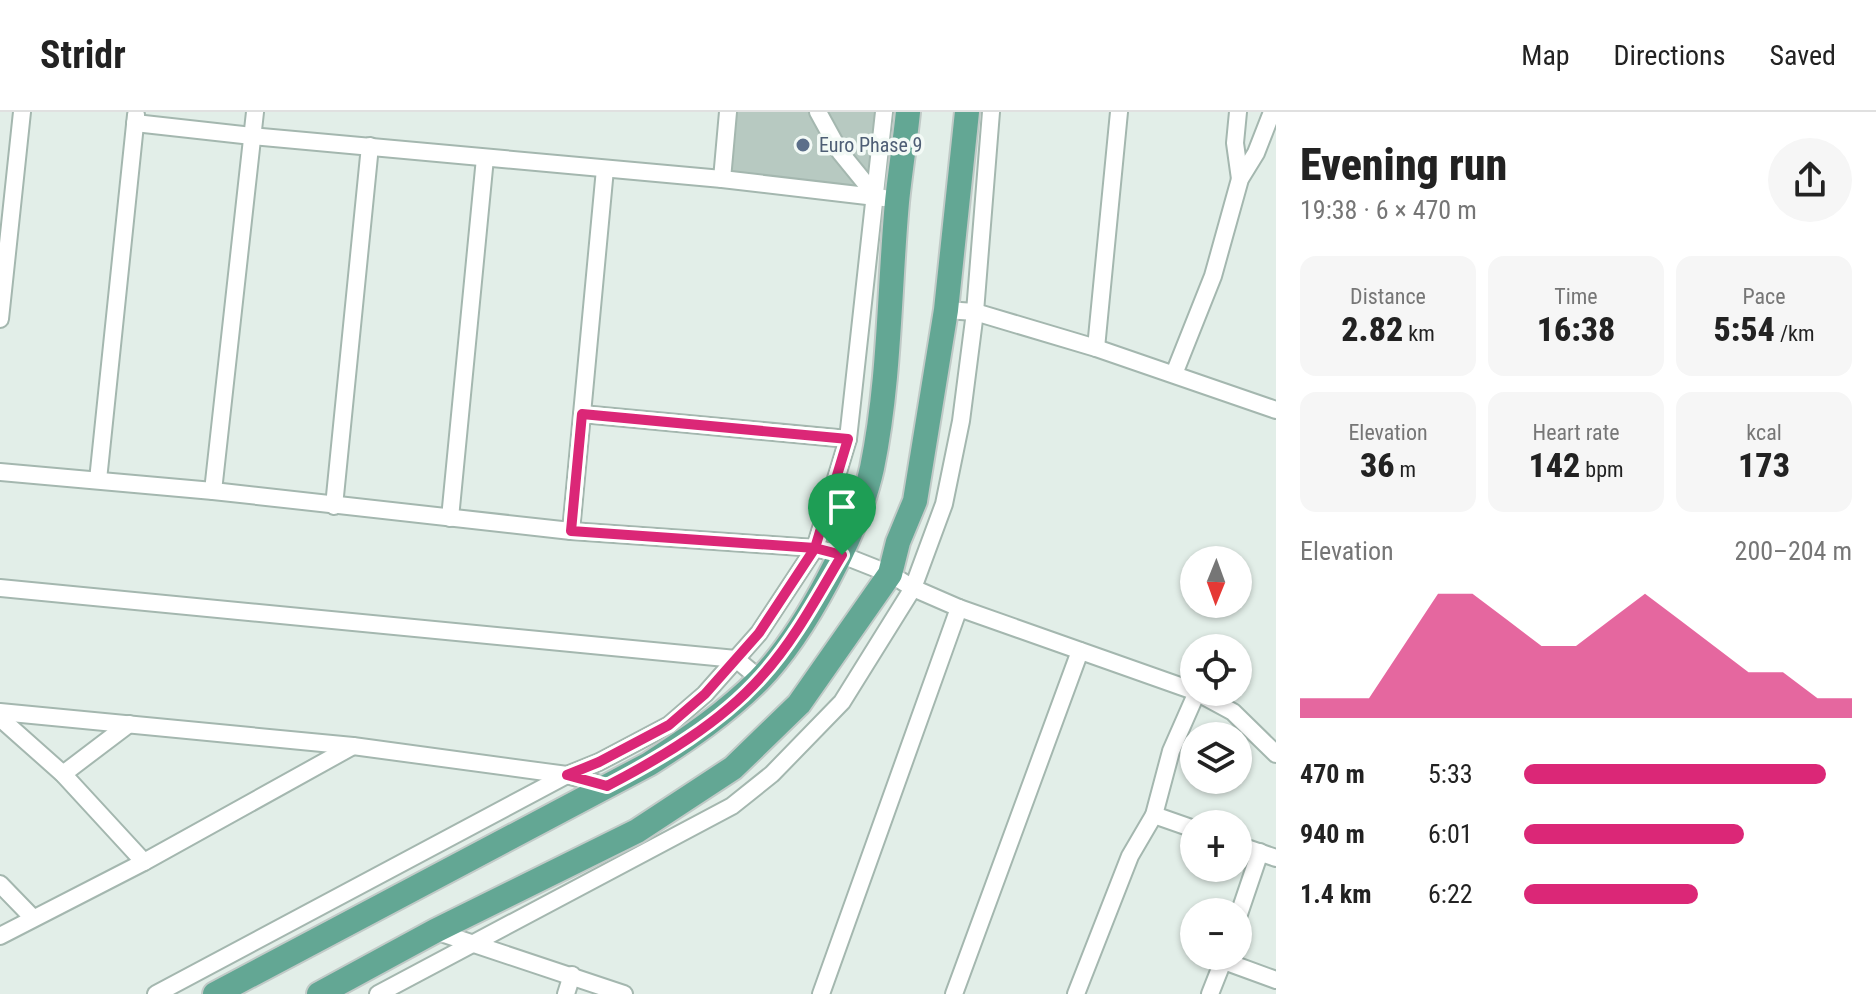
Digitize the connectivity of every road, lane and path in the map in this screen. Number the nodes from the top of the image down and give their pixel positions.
1 (22, 112) edge
2 (255, 112) edge
3 (728, 112) edge
4 (818, 112) edge
5 (884, 112) edge
6 (908, 112) edge
7 (967, 112) edge
8 (991, 112) edge
9 (1119, 112) edge
10 (1238, 112) edge
11 (1272, 112) edge
12 (136, 117) edge
13 (252, 136) junction
14 (370, 146) junction
15 (485, 158) junction
16 (605, 169) junction
17 (722, 179) junction
18 (1240, 179) junction
19 (886, 198) junction
20 (946, 310) junction
21 (975, 312) junction
22 (0, 319) edge
23 (1096, 348) junction
24 (1174, 374) junction
25 (1276, 410) edge
26 (582, 414) junction
27 (848, 439) junction
28 (0, 472) edge
29 (98, 480) junction
30 (213, 491) junction
31 (334, 506) junction
32 (450, 518) junction
33 (571, 531) junction
34 (815, 548) junction
35 (842, 555) junction
36 (890, 574) junction
37 (0, 588) edge
38 (913, 588) junction
39 (959, 608) junction
40 (1080, 651) junction
41 (736, 659) junction
42 (760, 679) junction
43 (1180, 686) edge
44 (1190, 706) edge
45 (1222, 706) edge
46 (0, 715) edge
47 (129, 724) junction
48 (353, 746) junction
49 (1276, 754) edge
50 (63, 774) junction
51 (567, 775) junction
52 (607, 786) junction
53 (1154, 815) junction
54 (1180, 824) edge
55 (1252, 849) edge
56 (1260, 852) junction
57 (1276, 858) edge
58 (144, 862) junction
59 (0, 884) edge
60 (1244, 898) edge
61 (33, 918) junction
62 (435, 931) junction
63 (0, 936) edge
64 (471, 944) junction
65 (1219, 970) edge
66 (1252, 970) edge
67 (572, 975) junction
68 (1276, 980) edge
69 (156, 994) edge
70 (215, 994) edge
71 (319, 994) edge
72 (378, 994) edge
73 (566, 994) edge
74 (624, 994) edge
75 (821, 994) edge
76 (954, 994) edge
77 (1076, 994) edge
78 (1210, 994) edge

1 - 22 street
2 - 13 street
3 - 17 street
4 - 19 street
5 - 19 street
6 - 19 main road
7 - 20 main road
8 - 21 street
9 - 23 street
10 - 18 street
11 - 18 street
12 - 13 street
12 - 29 street
13 - 14 street
13 - 30 street
14 - 15 street
14 - 31 street
15 - 16 street
15 - 32 street
16 - 17 street
16 - 26 street
17 - 19 street
18 - 24 street
19 - 27 street
19 - 35 main road
20 - 21 street
20 - 36 main road
21 - 23 street
21 - 38 street
23 - 24 street
24 - 25 street
26 - 27 street
26 - 33 street
27 - 34 street
28 - 29 street
29 - 30 street
30 - 31 street
31 - 32 street
32 - 33 street
33 - 34 street
34 - 35 street
34 - 41 street
35 - 36 street
35 - 42 main road
36 - 38 street
36 - 62 main road
37 - 41 street
38 - 39 street
38 - 64 street
39 - 40 street
39 - 75 street
40 - 43 street
40 - 76 street
41 - 42 street
41 - 51 street
42 - 52 main road
44 - 53 street
45 - 49 street
46 - 47 street
46 - 50 street
47 - 48 street
47 - 50 street
48 - 51 street
48 - 58 street
50 - 58 street
51 - 52 street
51 - 69 street
52 - 70 main road
53 - 54 street
53 - 77 street
55 - 56 street
56 - 57 street
56 - 60 street
58 - 61 street
59 - 61 street
61 - 63 street
62 - 64 street
62 - 71 main road
64 - 67 street
64 - 72 street
65 - 78 street
66 - 68 street
67 - 73 street
67 - 74 street

